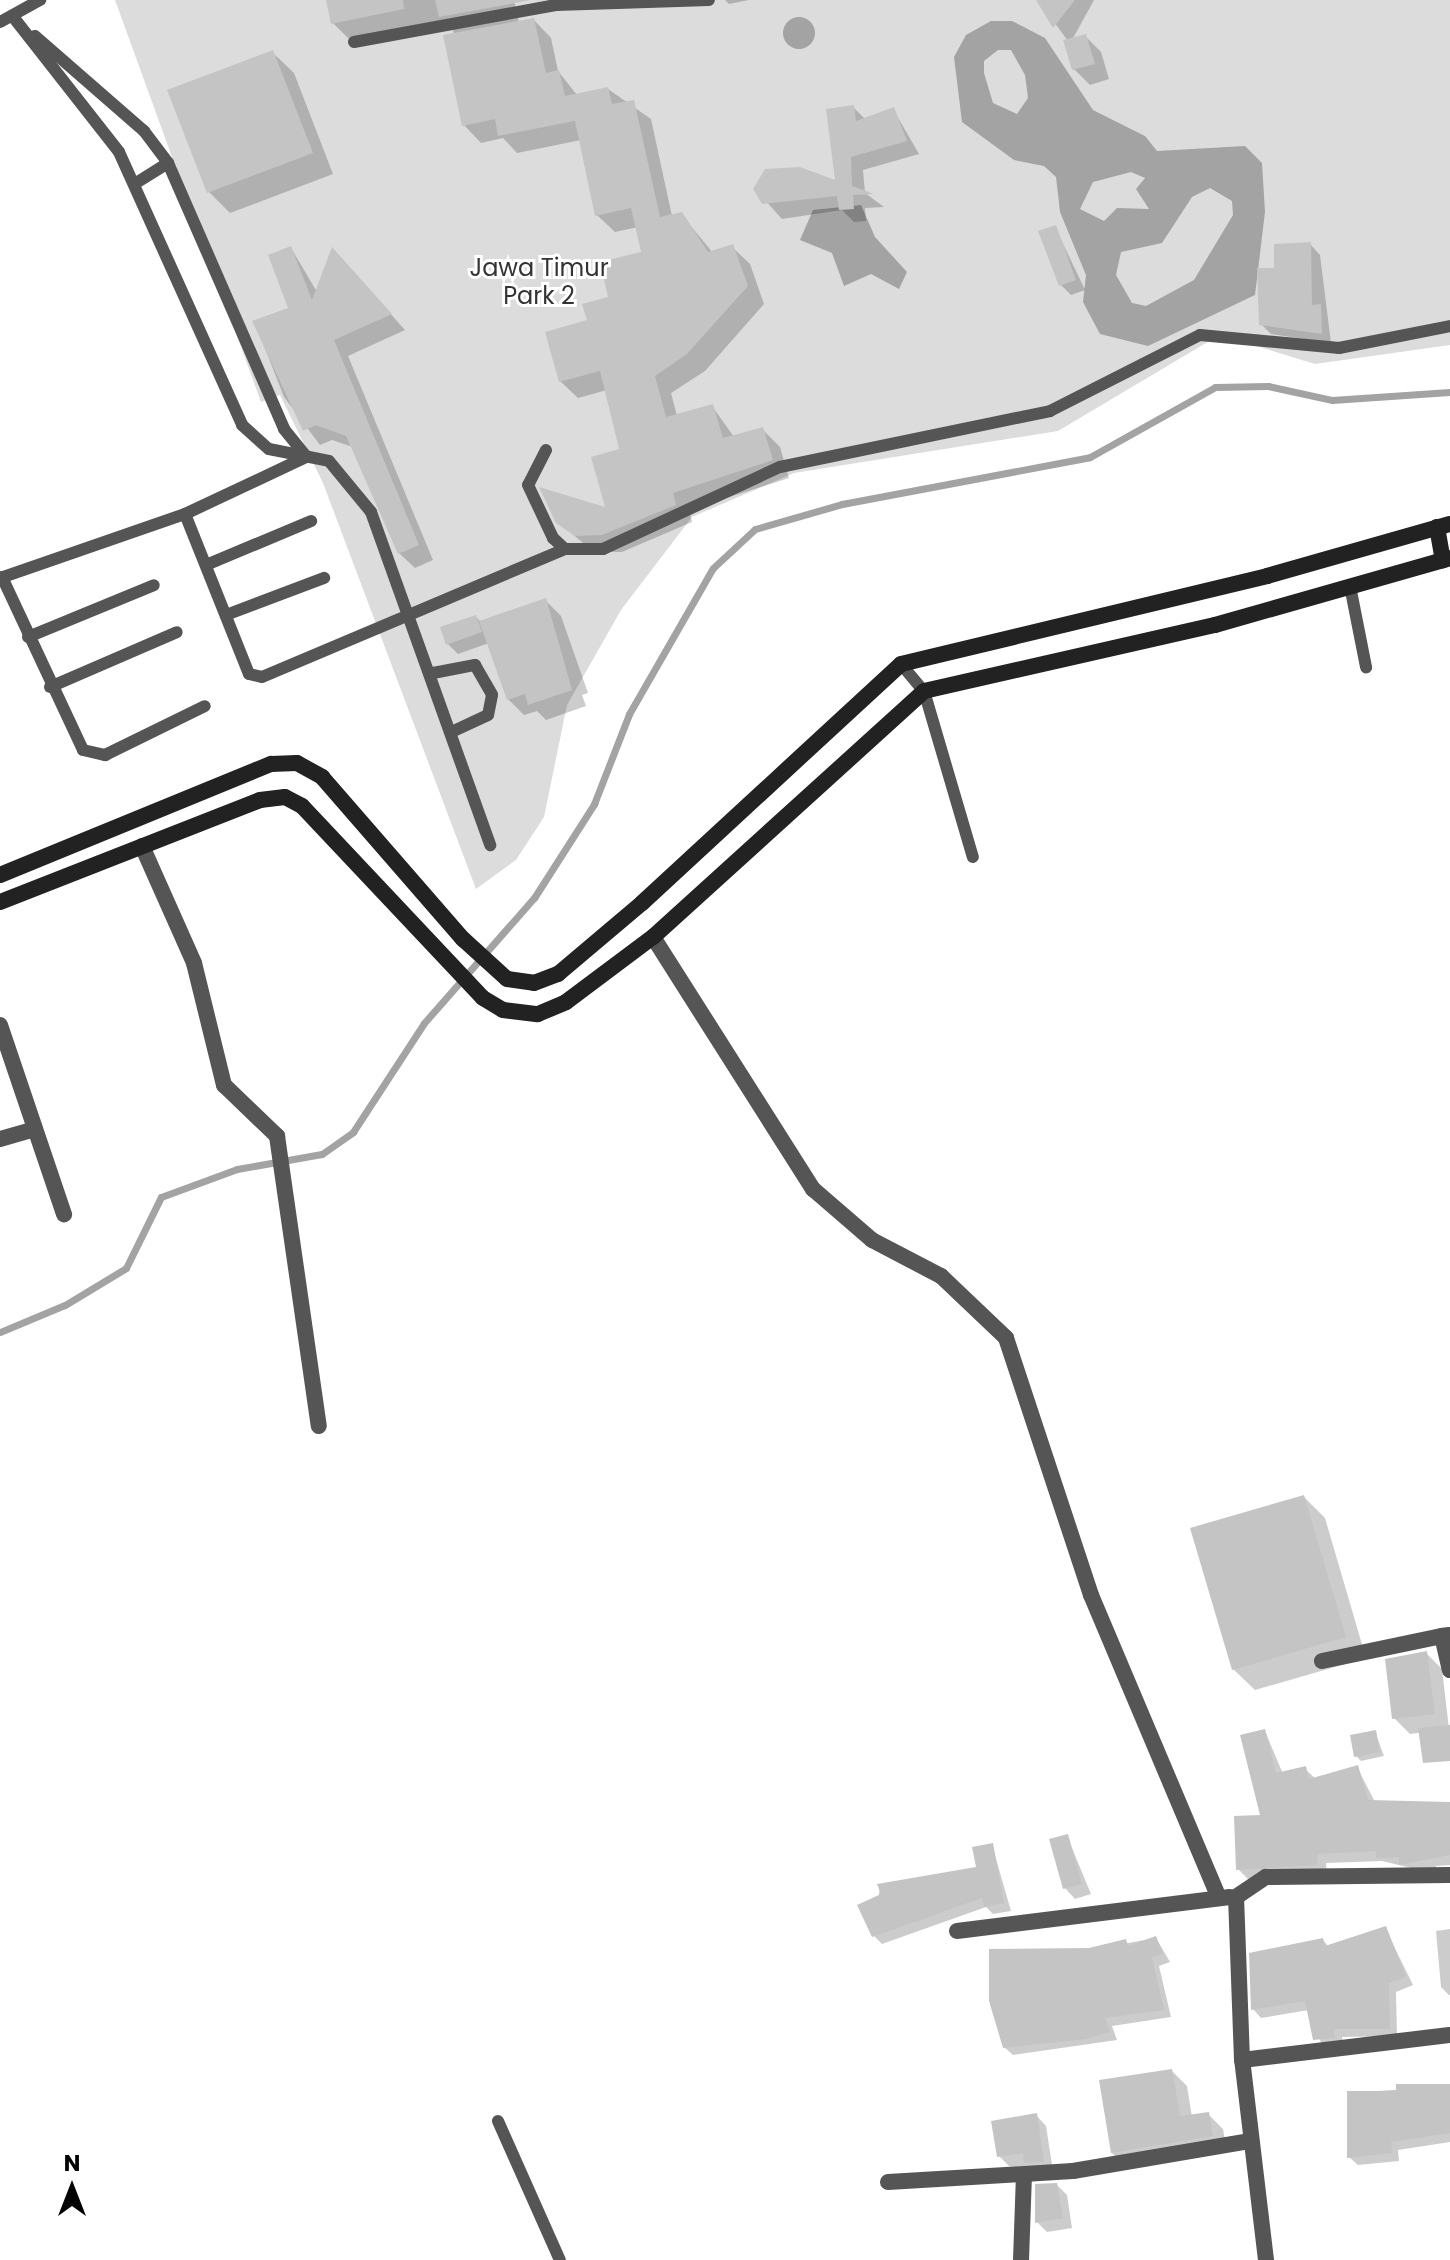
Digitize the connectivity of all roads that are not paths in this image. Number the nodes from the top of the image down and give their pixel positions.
1 (40, 0) edge
2 (709, 0) edge
3 (14, 18) junction
4 (0, 22) edge
5 (354, 42) dead end
6 (168, 163) junction
7 (136, 183) junction
8 (1450, 326) edge
9 (546, 450) dead end
10 (307, 457) junction
11 (185, 514) junction
12 (311, 521) dead end
13 (1444, 525) edge
14 (565, 549) junction
15 (1446, 559) edge
16 (206, 565) junction
17 (1, 577) edge
18 (324, 578) dead end
19 (154, 585) dead end
20 (1350, 586) junction
21 (226, 615) junction
22 (411, 618) junction
23 (177, 632) dead end
24 (28, 637) junction
25 (901, 664) junction
26 (1366, 667) dead end
27 (433, 673) junction
28 (50, 687) junction
29 (924, 691) junction
30 (205, 706) dead end
31 (452, 732) junction
32 (490, 845) dead end
33 (142, 846) junction
34 (973, 857) dead end
35 (0, 875) edge
36 (0, 902) edge
37 (653, 937) junction
38 (462, 938) junction
39 (441, 958) junction
40 (507, 979) junction
41 (484, 999) junction
42 (0, 1025) edge
43 (35, 1129) junction
44 (0, 1139) edge
45 (64, 1214) dead end
46 (319, 1426) dead end
47 (1446, 1636) edge
48 (1322, 1661) dead end
49 (1450, 1670) edge
50 (1450, 1875) edge
51 (1228, 1897) junction
52 (957, 1931) dead end
53 (1450, 2035) edge
54 (1242, 2060) junction
55 (498, 2121) dead end
56 (1250, 2141) junction
57 (1024, 2176) junction
58 (888, 2182) dead end
59 (560, 2260) edge
60 (1021, 2260) edge
61 (1266, 2260) edge

1 - 3 lane
2 - 5 lane
3 - 4 lane
3 - 6 lane
3 - 7 lane
6 - 7 lane
6 - 10 lane
7 - 10 lane
8 - 14 lane
9 - 14 lane
10 - 11 lane
10 - 22 lane
11 - 16 lane
11 - 17 lane
12 - 16 lane
13 - 15 street
13 - 25 street
14 - 22 lane
15 - 20 street
16 - 21 lane
17 - 24 lane
18 - 21 lane
19 - 24 lane
20 - 26 lane
20 - 29 street
21 - 22 lane
22 - 27 lane
23 - 28 lane
24 - 28 lane
25 - 29 lane
25 - 40 street
27 - 31 lane
27 - 31 lane
28 - 30 lane
29 - 34 lane
29 - 37 street
31 - 32 lane
33 - 36 street
33 - 39 street
33 - 46 street
35 - 38 street
37 - 41 street
37 - 51 street
38 - 39 street
38 - 40 street
39 - 41 street
40 - 41 street
42 - 43 street
43 - 44 street
43 - 45 street
47 - 48 street
47 - 49 street
50 - 51 street
51 - 52 street
51 - 54 street
53 - 54 street
54 - 56 street
55 - 59 lane
56 - 57 street
56 - 61 street
57 - 58 street
57 - 60 street

